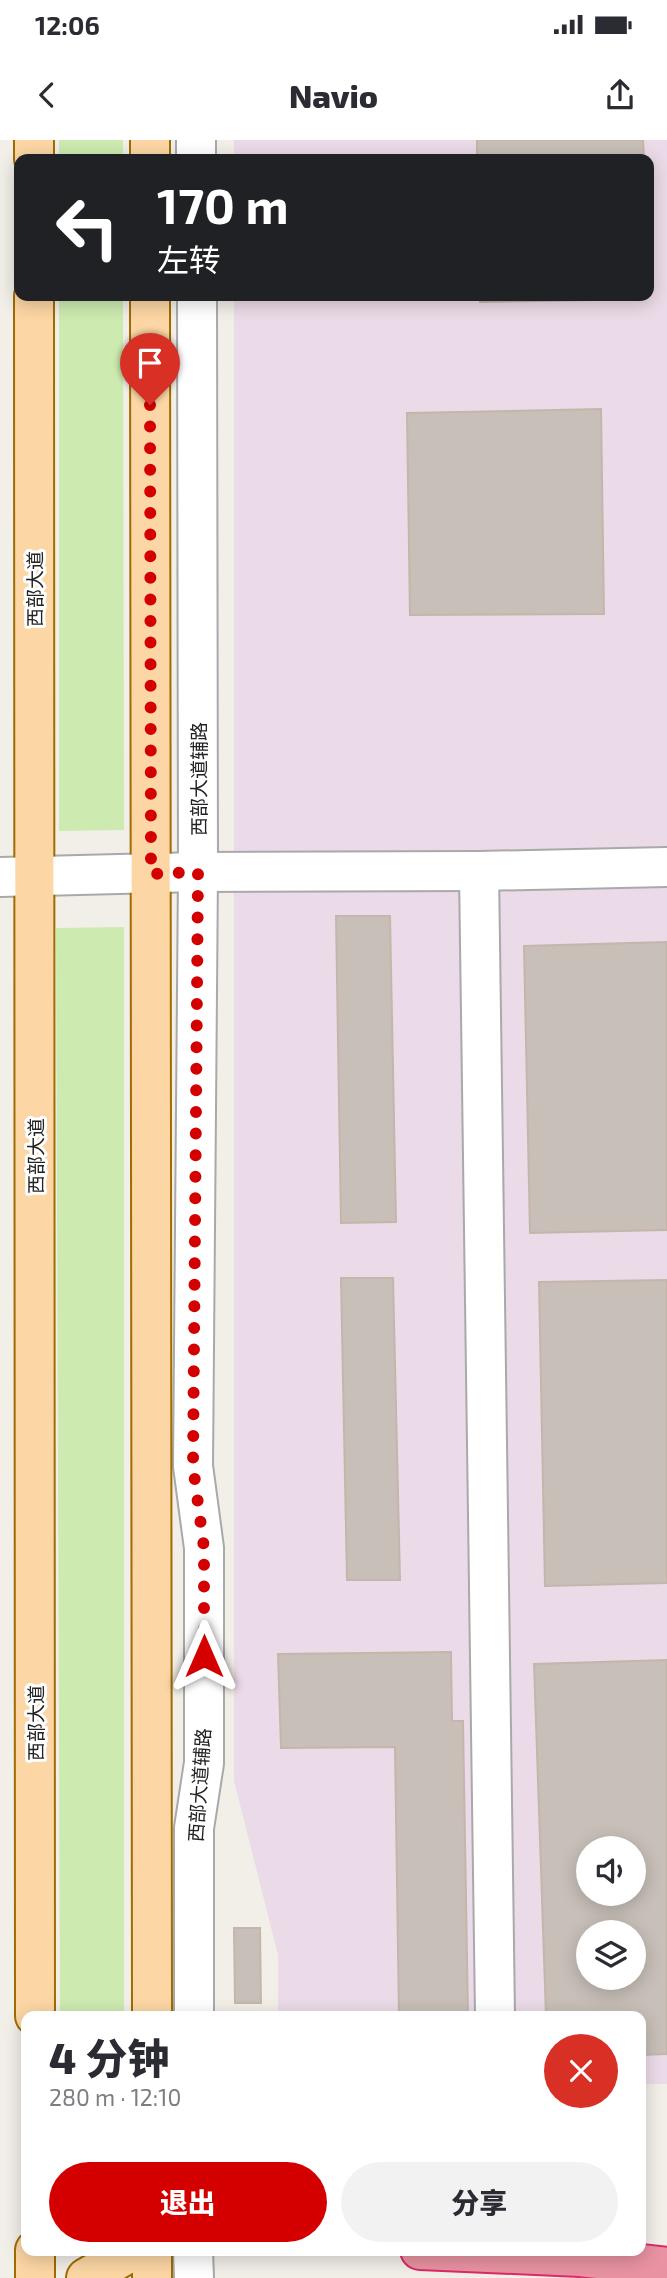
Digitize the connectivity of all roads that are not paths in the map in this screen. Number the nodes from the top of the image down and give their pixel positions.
1 (34, 301) edge
2 (150, 301) edge
3 (197, 301) edge
4 (667, 867) edge
5 (479, 871) junction
6 (198, 872) junction
7 (151, 874) junction
8 (17, 877) edge
9 (35, 2011) edge
10 (152, 2011) edge
11 (194, 2011) edge
12 (495, 2011) edge
13 (35, 2256) edge
14 (124, 2256) edge
15 (152, 2256) edge
16 (194, 2256) edge
17 (557, 2256) edge
18 (667, 2267) edge
19 (35, 2278) edge
20 (86, 2278) edge
21 (152, 2278) edge
22 (194, 2278) edge

1 - 8 main road, 西部大道
2 - 7 main road
3 - 6 street, 西部大道辅路
4 - 5 street
5 - 6 street
5 - 12 street
6 - 7 street
6 - 11 street, 西部大道辅路
7 - 8 street
7 - 10 main road
8 - 9 main road, 西部大道
13 - 19 main road
14 - 20 main road
15 - 21 main road
16 - 22 street
17 - 18 highway

